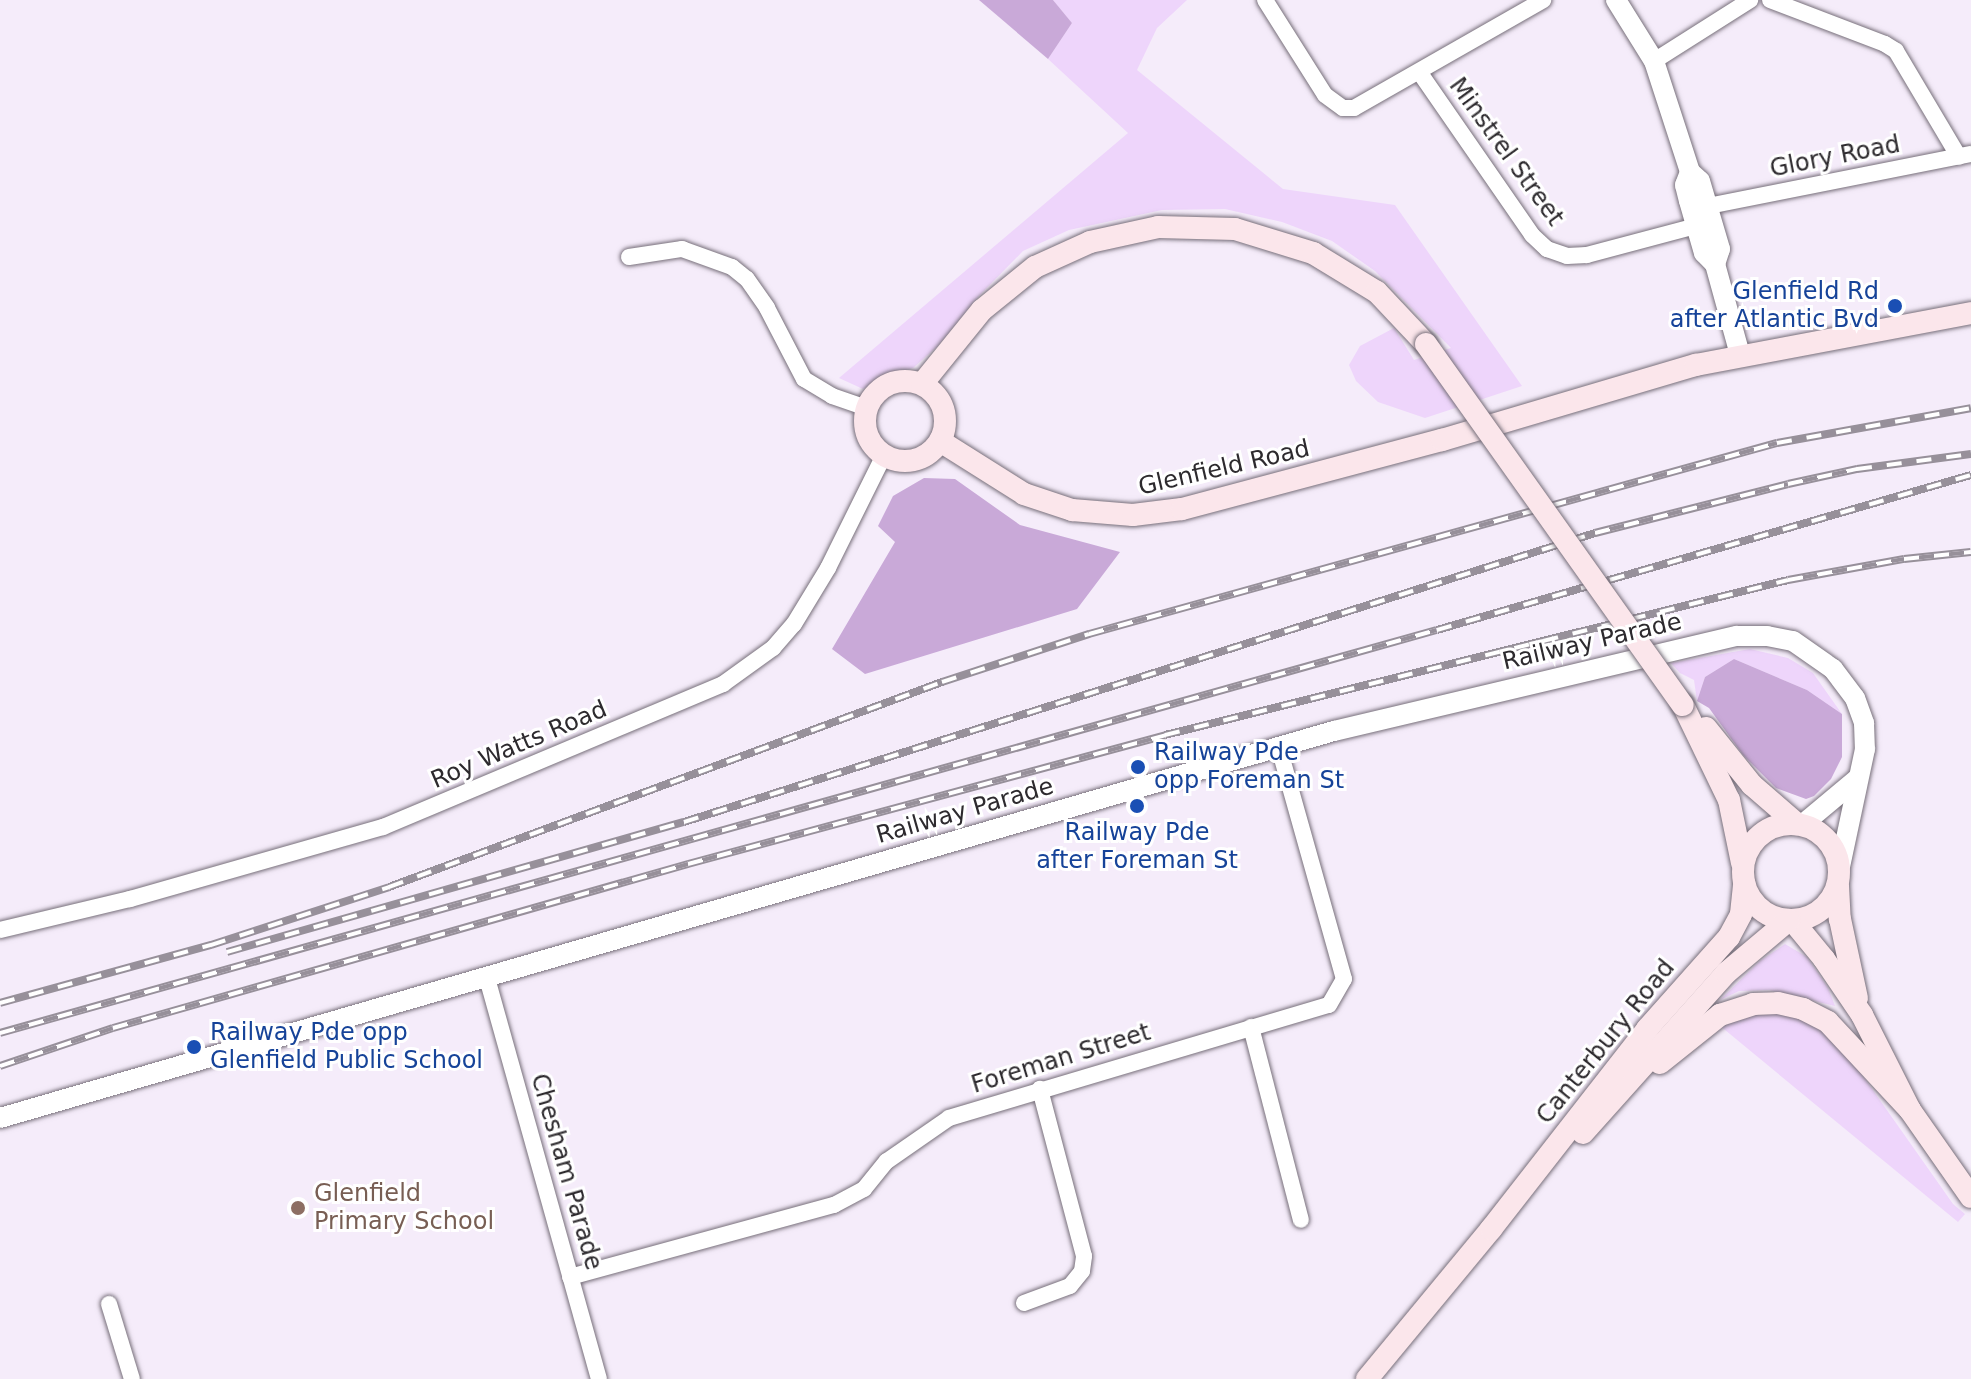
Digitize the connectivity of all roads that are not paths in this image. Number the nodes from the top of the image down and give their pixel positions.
1 (1265, 0) edge
2 (1543, 0) edge
3 (1616, 0) edge
4 (1750, 0) edge
5 (1770, 0) edge
6 (1654, 61) junction
7 (1420, 73) junction
8 (1965, 156) edge
9 (1690, 172) junction
10 (1708, 206) junction
11 (1696, 226) junction
12 (629, 257) dead end
13 (1715, 264) junction
14 (1971, 313) edge
15 (1740, 355) junction
16 (922, 384) junction
17 (866, 408) junction
18 (940, 441) junction
19 (884, 455) junction
20 (1685, 709) junction
21 (1279, 747) junction
22 (1860, 776) junction
23 (1799, 825) junction
24 (1743, 876) junction
25 (1839, 876) junction
26 (1790, 920) junction
27 (0, 930) edge
28 (487, 978) junction
29 (1862, 1015) junction
30 (1251, 1027) junction
31 (1040, 1089) junction
32 (1910, 1110) junction
33 (0, 1118) edge
34 (1588, 1127) junction
35 (1971, 1197) edge
36 (1301, 1220) dead end
37 (1491, 1229) junction
38 (570, 1277) junction
39 (1024, 1303) dead end
40 (109, 1304) dead end
41 (132, 1379) edge
42 (599, 1379) edge
43 (1367, 1379) edge

1 - 7 street
2 - 7 street
3 - 6 street
4 - 6 street
5 - 8 street
6 - 9 street
7 - 11 street, Minstrel Street
8 - 10 street, Glory Road
9 - 10 street
9 - 11 street
10 - 13 street
11 - 13 street
12 - 17 street
13 - 15 street
14 - 15 main road, Glenfield Road
15 - 18 main road, Glenfield Road
16 - 17 main road
16 - 18 main road
16 - 20 main road, bridge
17 - 19 main road
18 - 19 main road
19 - 27 street, Roy Watts Road
20 - 23 main road
20 - 24 main road
21 - 22 street, Railway Parade
21 - 28 street, Railway Parade
21 - 30 street, Foreman Street
22 - 23 street
22 - 25 street, Railway Parade
23 - 24 main road
23 - 25 main road
24 - 26 main road
24 - 37 main road, Canterbury Road
25 - 26 main road
25 - 29 main road
26 - 29 main road
26 - 34 main road, Canterbury Road
28 - 33 street, Railway Parade
28 - 38 street, Chesham Parade
29 - 32 main road
30 - 31 street, Foreman Street
30 - 36 street
31 - 38 street, Foreman Street
31 - 39 street
32 - 34 main road
32 - 35 main road
34 - 37 main road, Canterbury Road
37 - 43 main road, Canterbury Road
38 - 42 street, Chesham Parade
40 - 41 street

